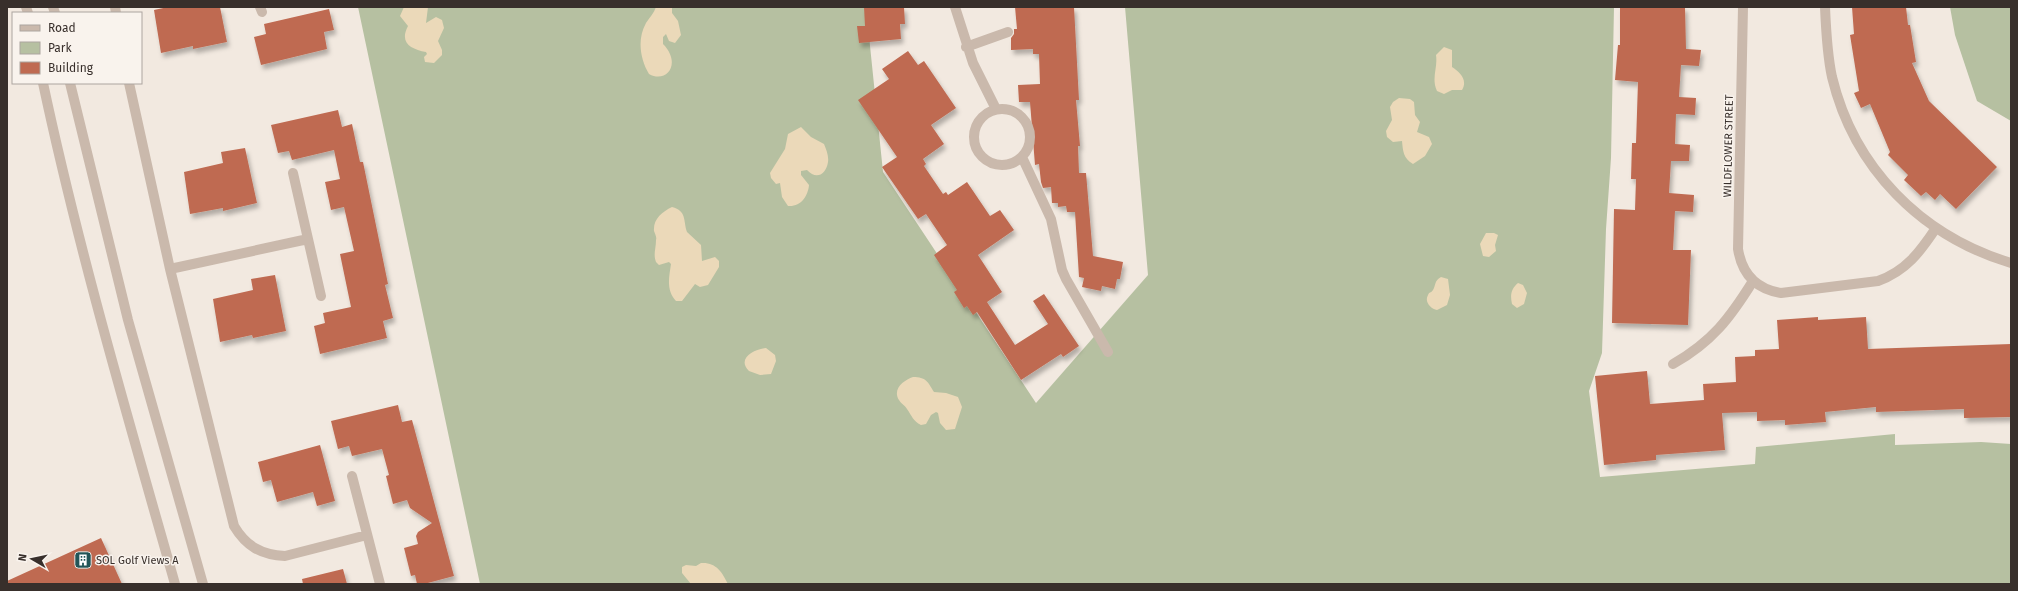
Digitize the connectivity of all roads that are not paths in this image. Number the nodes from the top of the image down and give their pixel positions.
1 (955, 7) edge
2 (1743, 7) edge
3 (1825, 7) edge
4 (1008, 32) dead end
5 (966, 47) junction
6 (43, 84) edge
7 (70, 84) edge
8 (129, 84) edge
9 (996, 110) junction
10 (1022, 157) junction
11 (293, 174) dead end
12 (1936, 228) junction
13 (308, 239) junction
14 (2011, 263) edge
15 (170, 269) junction
16 (1752, 281) junction
17 (321, 296) dead end
18 (1108, 352) dead end
19 (1673, 364) dead end
20 (352, 476) dead end
21 (367, 535) junction
22 (175, 584) edge
23 (203, 584) edge
24 (380, 584) edge

1 - 5 street
2 - 16 street, WILDFLOWER STREET
3 - 12 street
4 - 5 street
5 - 9 street
6 - 22 street
7 - 23 street
8 - 15 street
9 - 10 street
9 - 10 street
10 - 18 street
11 - 13 street
12 - 14 street
12 - 16 street
13 - 15 street
13 - 17 street
15 - 21 street
16 - 19 street
20 - 21 street
21 - 24 street

